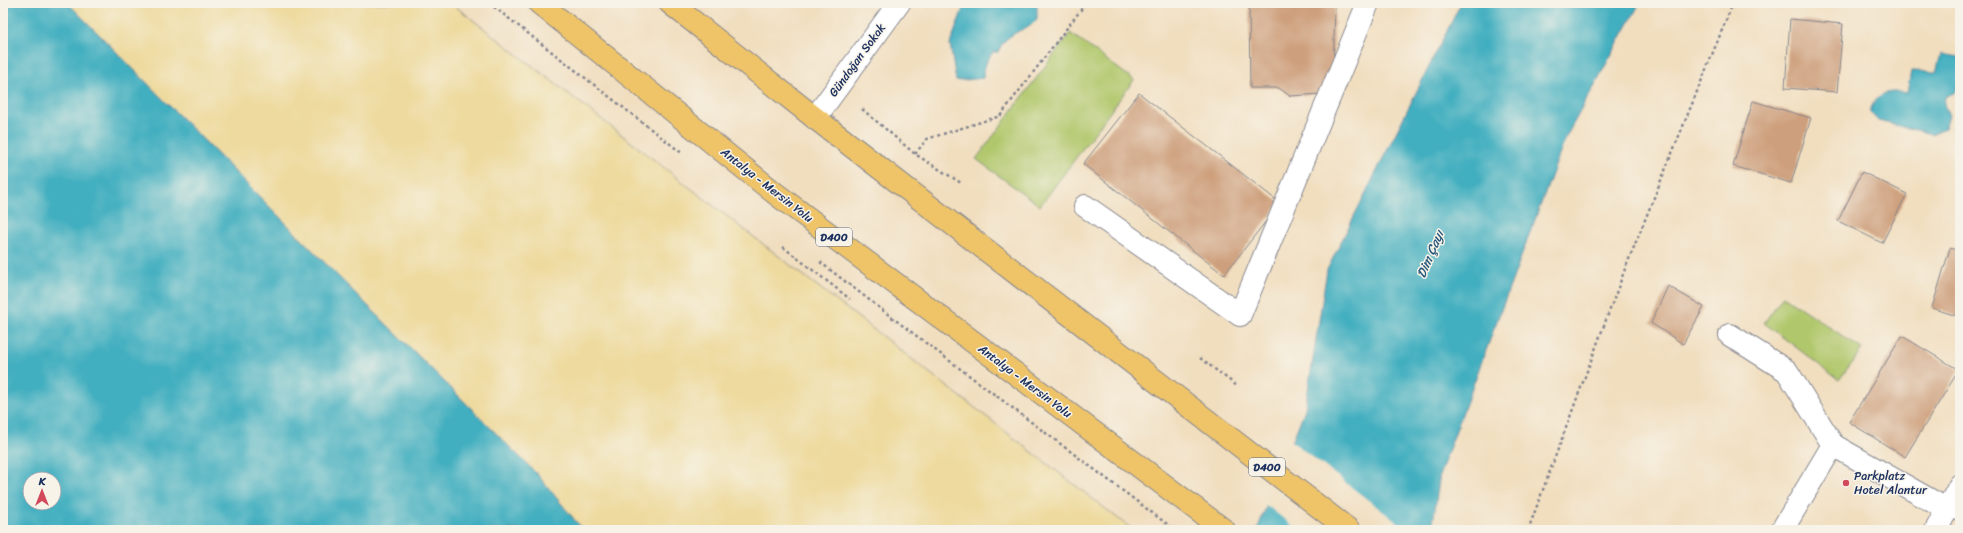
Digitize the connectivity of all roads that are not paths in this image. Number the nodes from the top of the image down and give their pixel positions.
1 (539, 3) edge
2 (670, 3) edge
3 (899, 3) edge
4 (1368, 3) edge
5 (814, 118) junction
6 (1085, 206) dead end
7 (1730, 335) dead end
8 (1832, 445) junction
9 (1960, 485) edge
10 (1953, 508) edge
11 (1224, 530) edge
12 (1349, 530) edge
13 (1782, 530) edge
14 (1936, 530) edge

1 - 11 highway, Antalya - Mersin Yolu / D400
2 - 5 highway, D400
3 - 5 street, Gündoğan Sokak
4 - 6 street
5 - 12 highway, D400
7 - 8 street
8 - 10 street
8 - 13 street
9 - 10 street
10 - 14 street

